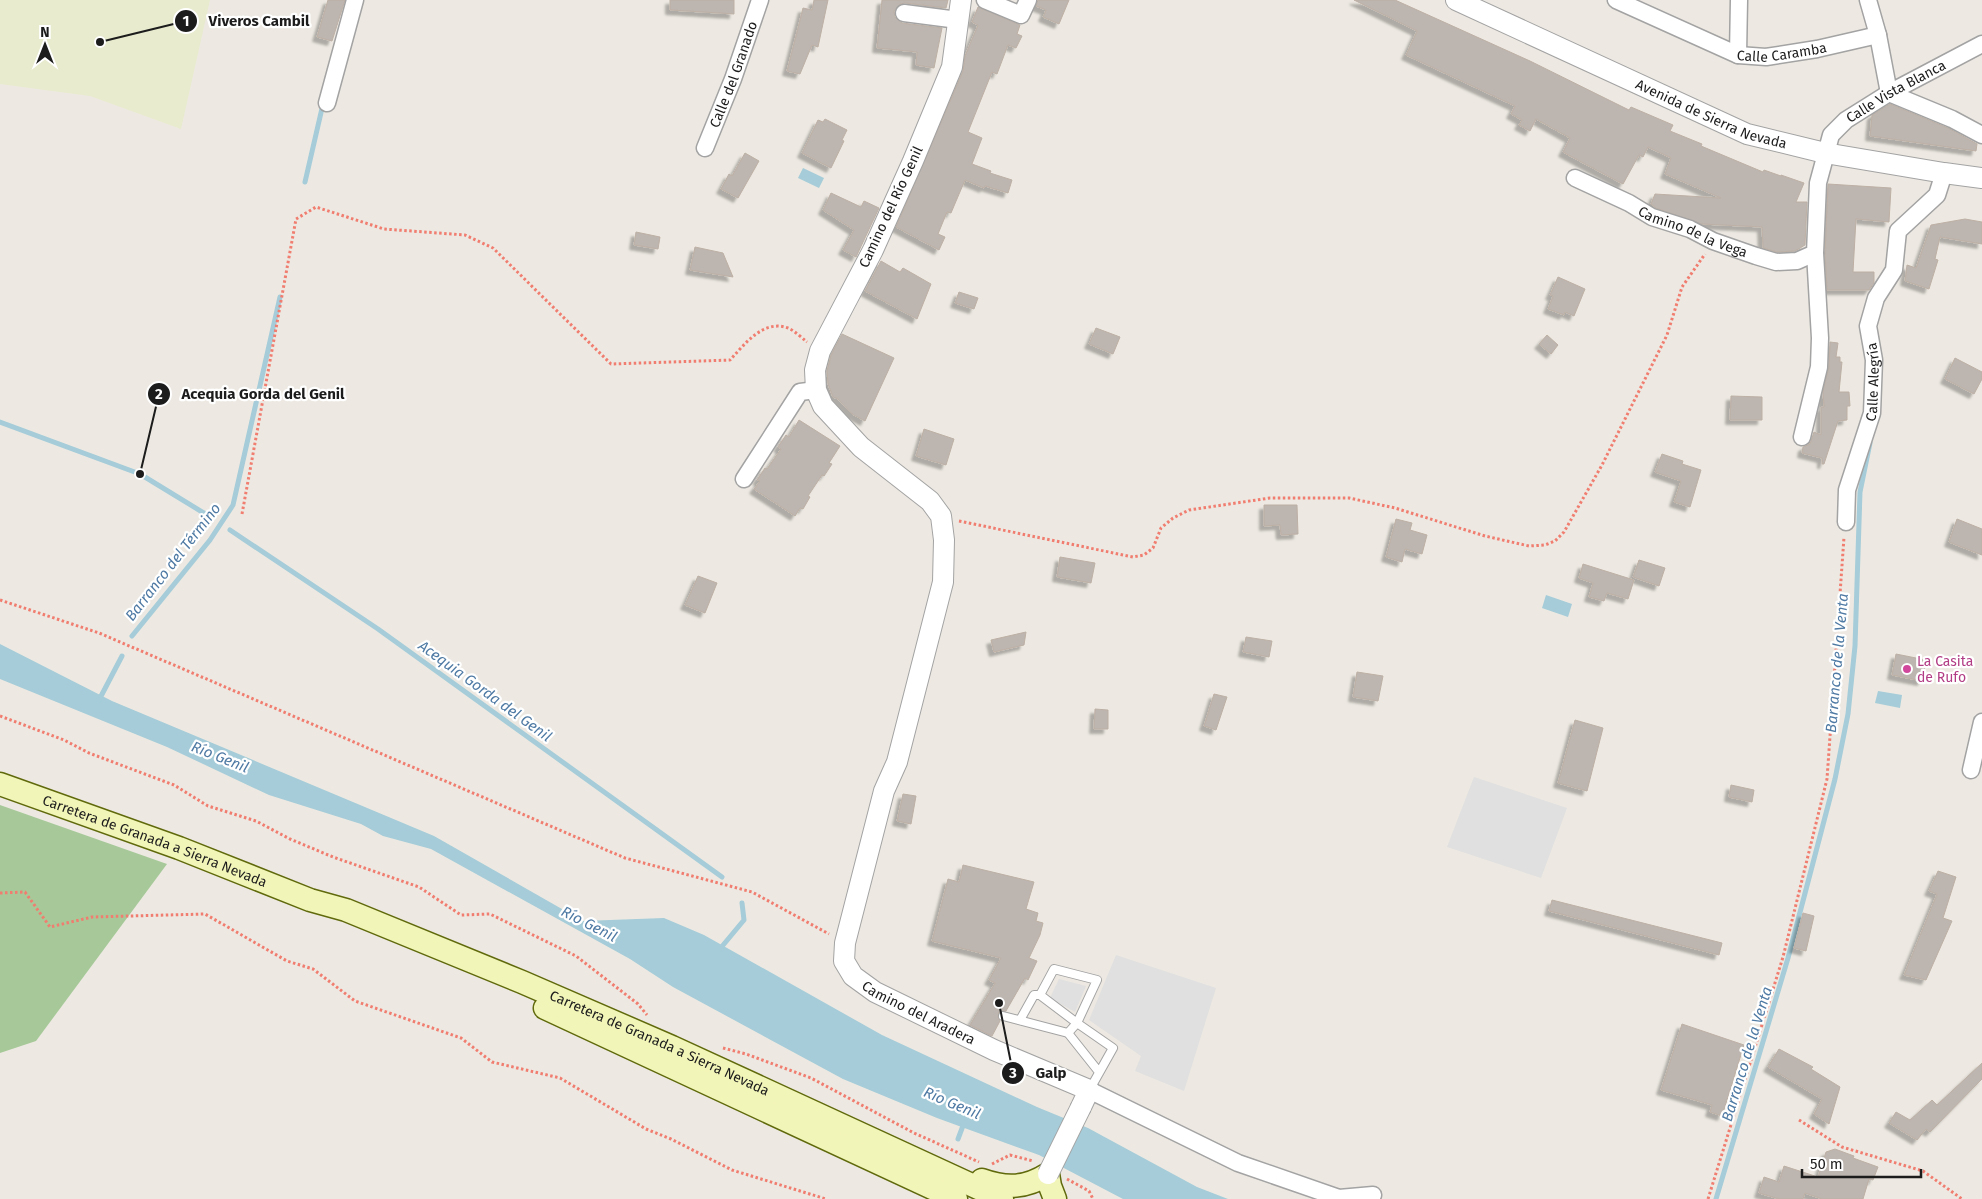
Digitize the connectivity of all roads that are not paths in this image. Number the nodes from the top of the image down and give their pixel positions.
1 (355, 0) edge
2 (760, 0) edge
3 (961, 0) edge
4 (985, 0) edge
5 (1028, 0) edge
6 (1456, 0) edge
7 (1739, 0) edge
8 (1868, 0) edge
9 (1621, 1) edge
10 (904, 13) dead end
11 (958, 20) junction
12 (1878, 35) junction
13 (1982, 44) edge
14 (1738, 55) junction
15 (1889, 93) junction
16 (327, 103) dead end
17 (1982, 135) edge
18 (705, 148) dead end
19 (1825, 154) junction
20 (1944, 173) junction
21 (1575, 178) dead end
22 (1982, 178) edge
23 (1815, 253) junction
24 (816, 390) junction
25 (1802, 437) dead end
26 (744, 479) dead end
27 (1846, 522) road end
28 (1982, 722) edge
29 (1971, 770) dead end
30 (0, 784) edge
31 (310, 900) junction
32 (1040, 995) junction
33 (1003, 1016) dead end
34 (1020, 1020) junction
35 (1077, 1023) junction
36 (1068, 1033) junction
37 (1099, 1072) junction
38 (1085, 1098) junction
39 (850, 1151) junction
40 (947, 1173) junction
41 (1044, 1185) edge
42 (1373, 1196) dead end
43 (956, 1199) edge
44 (979, 1199) edge
45 (1002, 1199) edge

1 - 16 street
2 - 18 street, Calle del Granado
3 - 11 street, Camino del Río Genil
4 - 5 street
6 - 19 street, Avenida de Sierra Nevada
7 - 14 street, Calle Caramba
8 - 12 street
9 - 14 street
10 - 11 street
11 - 24 street, Camino del Río Genil
12 - 14 street, Calle Caramba
12 - 15 street
13 - 15 street, Calle Vista Blanca
15 - 17 street
15 - 19 street, Calle Vista Blanca
19 - 20 street, Avenida de Sierra Nevada
19 - 23 street
20 - 22 street, Avenida de Sierra Nevada
20 - 27 street, Calle Alegría
21 - 23 street, Camino de la Vega
23 - 25 street
24 - 26 street
24 - 38 street, Camino del Aradera
28 - 29 street
30 - 31 main road, Carretera de Granada a Sierra Nevada
31 - 39 main road, Carretera de Granada a Sierra Nevada
31 - 40 main road, Carretera de Granada a Sierra Nevada
32 - 34 lane
32 - 35 lane
32 - 35 lane
33 - 34 lane
34 - 36 lane
35 - 36 lane
35 - 37 lane
36 - 37 lane
37 - 38 lane
38 - 41 street, bridge
38 - 42 street, Camino del Aradera
39 - 43 main road, Carretera de Granada a Sierra Nevada
39 - 44 main road
40 - 41 main road
40 - 45 main road, Carretera de Granada a Sierra Nevada

